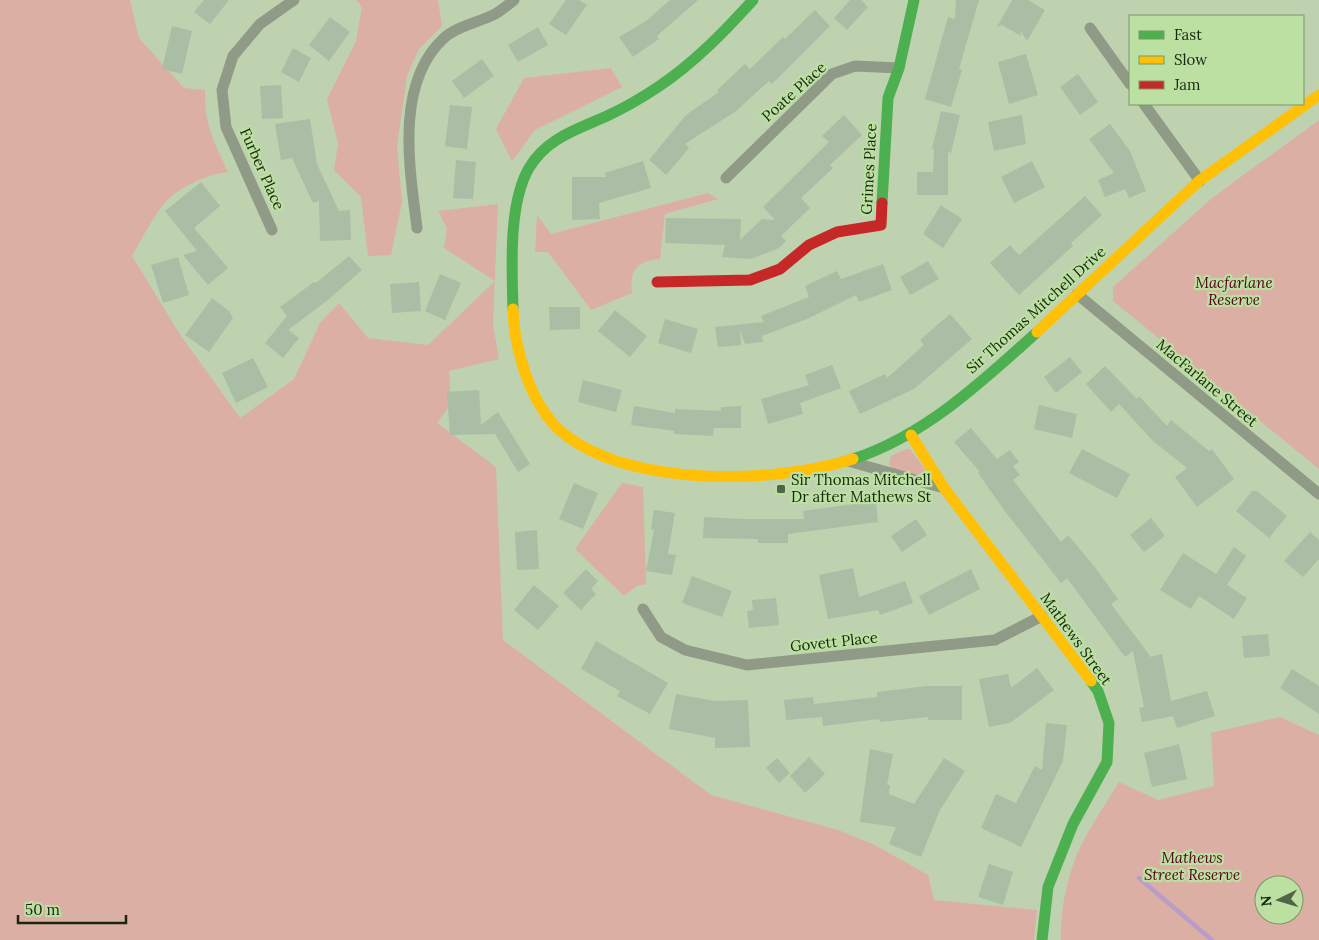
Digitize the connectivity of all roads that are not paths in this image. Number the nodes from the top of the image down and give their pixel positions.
1 (294, 0) edge
2 (514, 0) edge
3 (753, 0) edge
4 (914, 0) edge
5 (1090, 28) dead end
6 (899, 68) junction
7 (1129, 83) edge
8 (1319, 95) edge
9 (1145, 105) edge
10 (726, 178) dead end
11 (1200, 181) junction
12 (417, 228) dead end
13 (272, 230) dead end
14 (657, 282) dead end
15 (1077, 294) junction
16 (911, 435) junction
17 (846, 460) junction
18 (944, 488) junction
19 (1319, 494) edge
20 (643, 609) dead end
21 (1042, 616) junction
22 (1042, 940) edge

1 - 13 street, Furber Place
2 - 12 street
3 - 17 street, Sir Thomas Mitchell Drive
4 - 6 street, Grimes Place
5 - 7 street
6 - 10 street, Poate Place
6 - 14 street, Grimes Place
8 - 11 street, Sir Thomas Mitchell Drive
9 - 11 street
11 - 15 street, Sir Thomas Mitchell Drive
15 - 16 street, Sir Thomas Mitchell Drive
15 - 19 street, MacFarlane Street
16 - 17 street, Sir Thomas Mitchell Drive
16 - 18 street, Mathews Street
17 - 18 street
18 - 21 street, Mathews Street
20 - 21 street, Govett Place
21 - 22 street, Mathews Street

